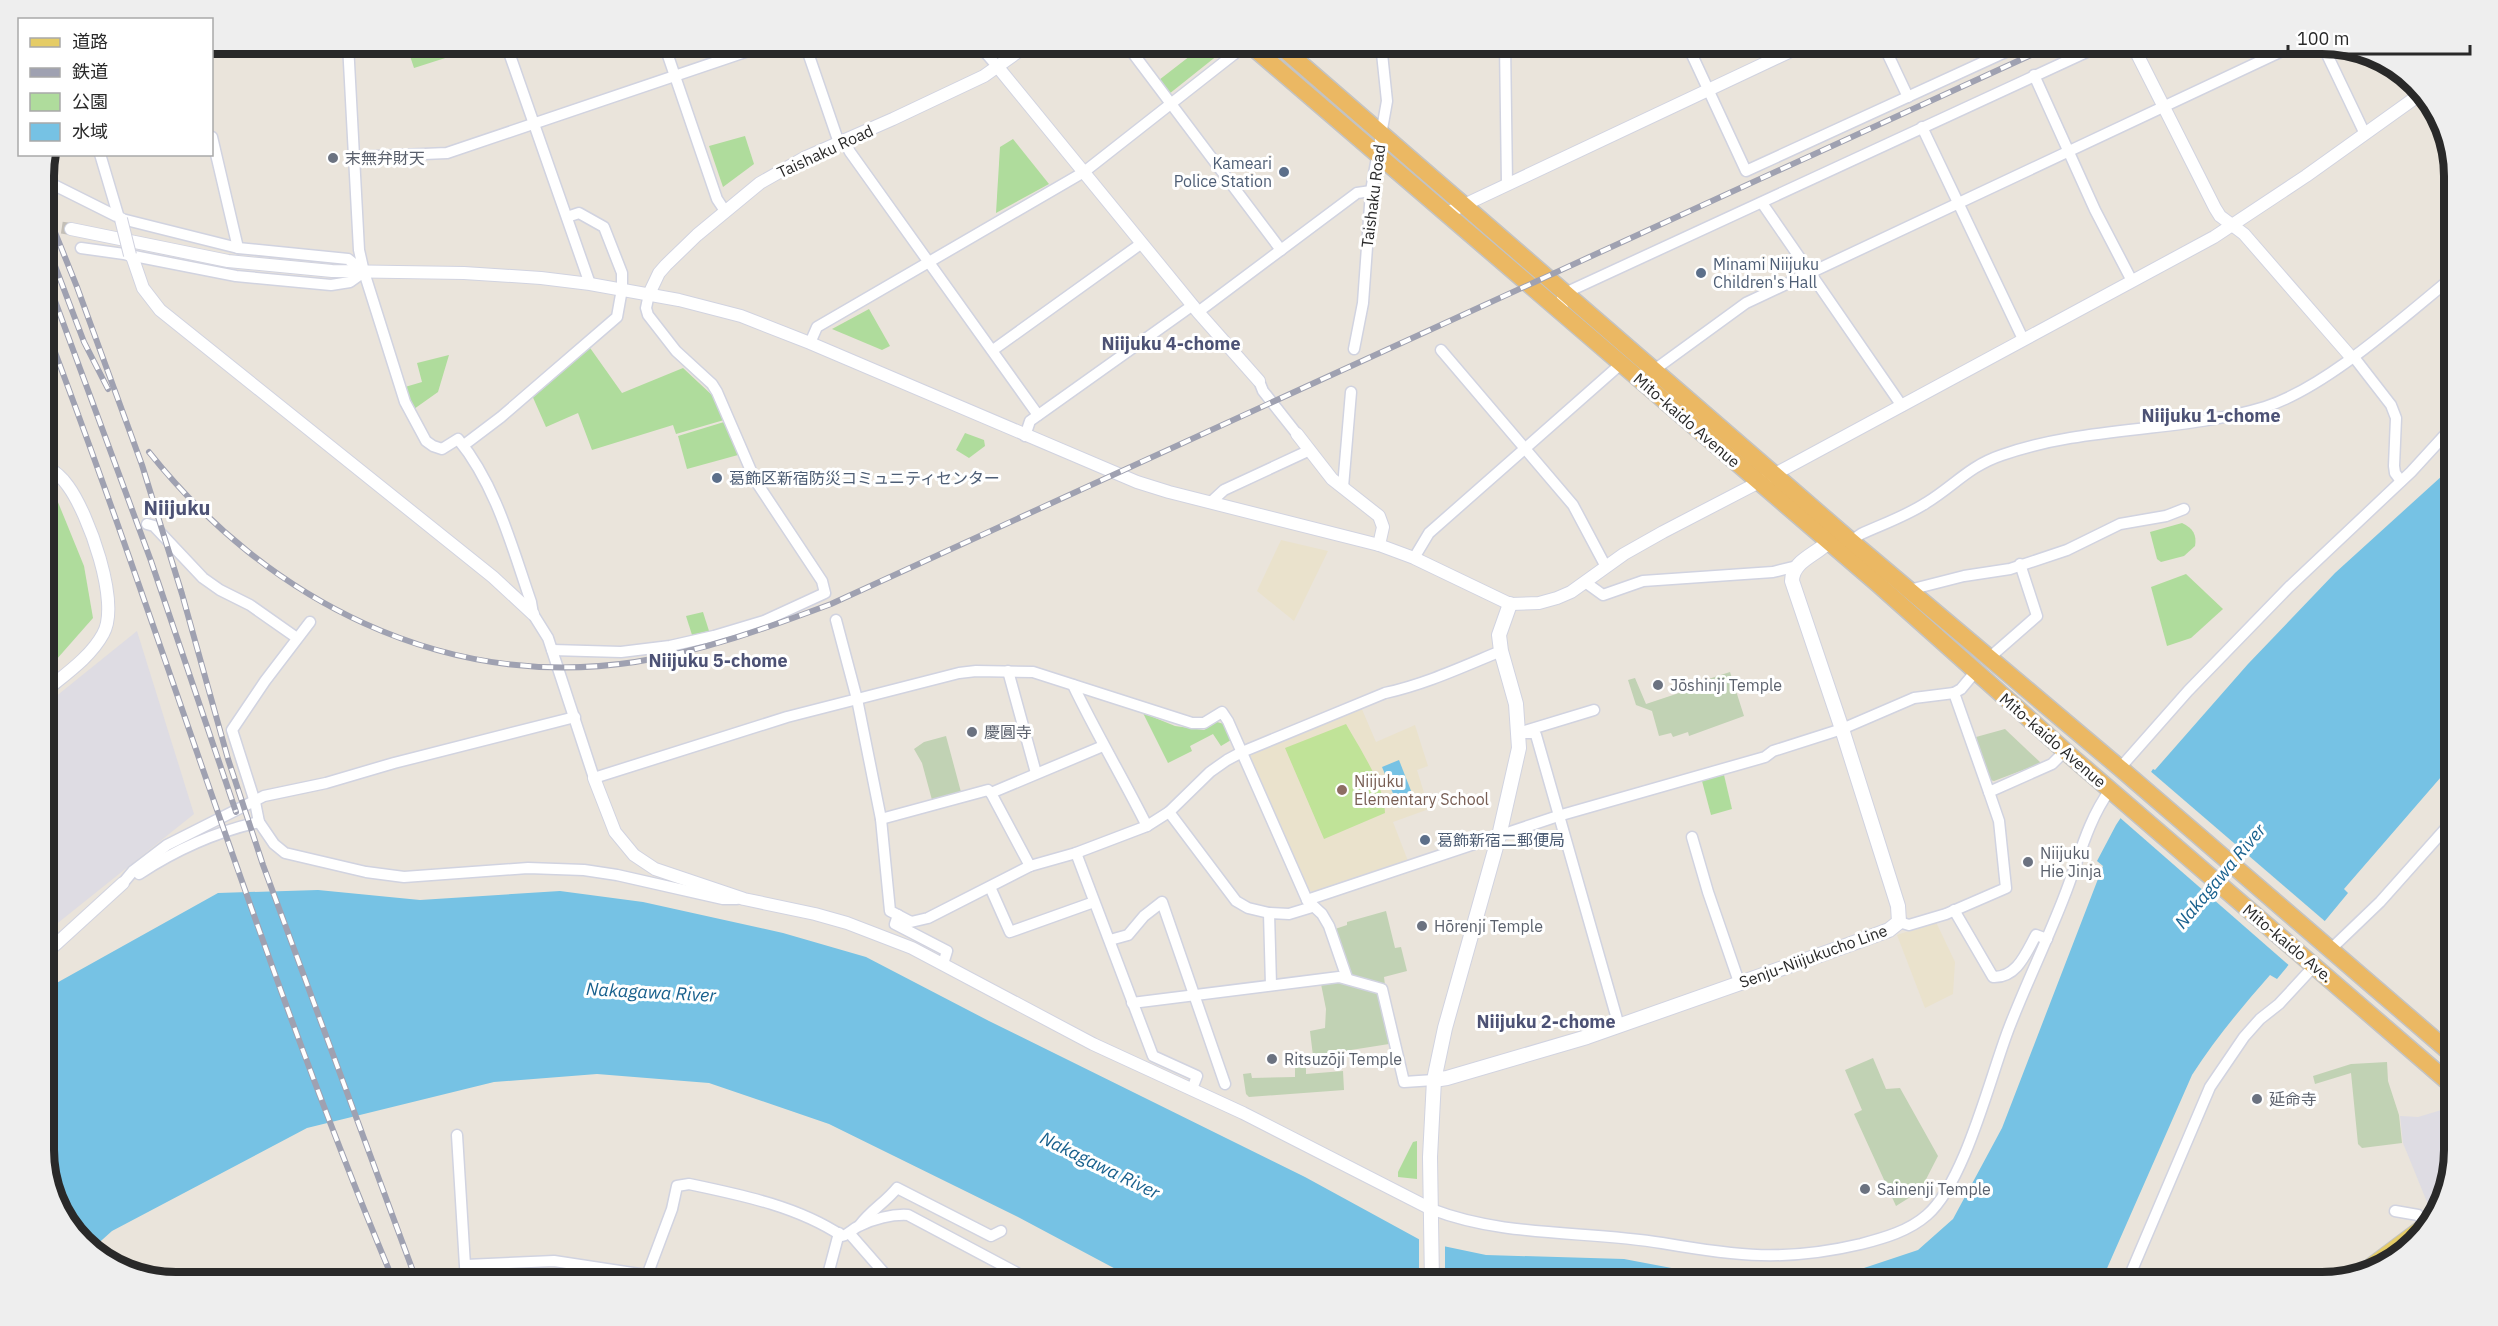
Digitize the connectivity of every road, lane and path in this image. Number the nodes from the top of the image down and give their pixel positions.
1 (349, 54) edge
2 (510, 54) edge
3 (667, 54) edge
4 (740, 54) edge
5 (809, 54) edge
6 (987, 54) edge
7 (1014, 54) edge
8 (1134, 54) edge
9 (1235, 54) edge
10 (1260, 54) edge
11 (1290, 54) edge
12 (1383, 54) edge
13 (1505, 54) edge
14 (1692, 54) edge
15 (1784, 54) edge
16 (1888, 54) edge
17 (1999, 54) edge
18 (2081, 54) edge
19 (2137, 54) edge
20 (2275, 54) edge
21 (2327, 54) edge
22 (997, 66) junction
23 (2034, 75) junction
24 (675, 76) junction
25 (1708, 89) junction
26 (1908, 97) junction
27 (2416, 98) edge
28 (1172, 104) junction
29 (2163, 105) junction
30 (534, 124) junction
31 (1922, 127) junction
32 (1380, 132) junction
33 (2366, 134) junction
34 (213, 141) edge
35 (842, 142) junction
36 (2068, 150) junction
37 (1377, 154) junction
38 (101, 156) edge
39 (354, 157) junction
40 (1084, 172) junction
41 (1507, 184) junction
42 (54, 185) edge
43 (1371, 191) junction
44 (1762, 203) junction
45 (1959, 203) junction
46 (1463, 204) junction
47 (725, 211) junction
48 (1447, 213) junction
49 (567, 217) junction
50 (121, 219) junction
51 (2232, 225) junction
52 (71, 229) tunnel mouth
53 (1142, 243) junction
54 (81, 248) dead end
55 (238, 248) junction
56 (1281, 250) junction
57 (132, 256) junction
58 (928, 262) junction
59 (364, 272) junction
60 (1811, 273) junction
61 (2132, 281) junction
62 (590, 284) junction
63 (2444, 284) edge
64 (622, 289) junction
65 (1565, 293) junction
66 (649, 294) junction
67 (1196, 308) junction
68 (1563, 312) junction
69 (2023, 339) junction
70 (810, 344) junction
71 (1354, 349) dead end
72 (993, 350) junction
73 (1441, 350) dead end
74 (2352, 356) junction
75 (1622, 363) junction
76 (1654, 370) junction
77 (1258, 381) joint
78 (1350, 392) dead end
79 (1902, 406) junction
80 (1038, 415) junction
81 (1297, 434) joint
82 (1025, 436) junction
83 (2444, 436) edge
84 (464, 445) junction
85 (1310, 450) junction
86 (1525, 450) junction
87 (54, 470) edge
88 (1775, 474) junction
89 (2401, 481) junction
90 (1758, 483) junction
91 (1343, 487) junction
92 (1211, 502) junction
93 (2184, 509) dead end
94 (147, 524) dead end
95 (1851, 541) junction
96 (1828, 542) junction
97 (1379, 545) junction
98 (1414, 558) junction
99 (2020, 564) junction
100 (1797, 566) junction
101 (1606, 567) junction
102 (1586, 582) junction
103 (1909, 590) junction
104 (1510, 604) junction
105 (533, 614) junction
106 (836, 620) dead end
107 (310, 622) dead end
108 (297, 638) junction
109 (552, 650) junction
110 (1501, 651) junction
111 (1989, 658) junction
112 (1008, 671) junction
113 (1976, 671) junction
114 (54, 683) edge
115 (1073, 685) junction
116 (1954, 693) junction
117 (857, 699) junction
118 (1594, 710) dead end
119 (575, 717) junction
120 (1842, 729) junction
121 (1519, 733) junction
122 (1103, 746) junction
123 (2065, 751) junction
124 (1242, 752) junction
125 (2120, 768) junction
126 (1036, 773) junction
127 (594, 777) junction
128 (2134, 780) joint
129 (1989, 792) junction
130 (991, 793) junction
131 (2116, 795) junction
132 (255, 802) junction
133 (1169, 812) junction
134 (1558, 816) junction
135 (881, 819) junction
136 (259, 822) junction
137 (1148, 826) junction
138 (2444, 830) edge
139 (1499, 836) junction
140 (1692, 837) dead end
141 (187, 840) junction
142 (1076, 853) junction
143 (1030, 866) junction
144 (123, 883) joint
145 (990, 887) junction
146 (744, 899) junction
147 (1094, 902) junction
148 (1309, 904) junction
149 (1954, 910) junction
150 (1269, 913) junction
151 (898, 915) junction
152 (1899, 921) junction
153 (2047, 939) junction
154 (1110, 940) junction
155 (2326, 944) junction
156 (54, 946) edge
157 (2310, 961) junction
158 (943, 964) junction
159 (1347, 978) junction
160 (1739, 982) junction
161 (1271, 985) junction
162 (1194, 995) junction
163 (1132, 1003) junction
164 (1619, 1026) junction
165 (2444, 1047) edge
166 (2444, 1078) edge
167 (1434, 1080) junction
168 (1226, 1084) dead end
169 (1192, 1089) junction
170 (457, 1135) dead end
171 (2395, 1211) dead end
172 (1431, 1214) junction
173 (2422, 1219) edge
174 (860, 1225) junction
175 (1001, 1231) dead end
176 (844, 1234) junction
177 (2408, 1237) edge
178 (2387, 1253) edge
179 (466, 1265) junction
180 (466, 1272) edge
181 (617, 1272) edge
182 (648, 1272) edge
183 (830, 1272) edge
184 (883, 1272) edge
185 (1013, 1272) edge
186 (1432, 1272) edge
187 (2131, 1272) edge

1 - 39 street
2 - 30 street
3 - 24 street
4 - 24 street
5 - 35 street
6 - 22 street
7 - 22 street, Taishaku Road
8 - 28 street
9 - 28 street
10 - 37 highway, Mito-kaido Avenue
11 - 32 highway, Mito-kaido Avenue
12 - 32 street, Taishaku Road
13 - 41 street
14 - 25 street
15 - 25 street
16 - 26 street
17 - 26 street
18 - 23 street
19 - 29 street
20 - 29 street
21 - 33 street
22 - 35 street, Taishaku Road
22 - 40 street
23 - 31 street
23 - 36 street
24 - 30 street
24 - 47 street
25 - 26 street
25 - 41 street
27 - 33 street
28 - 40 street
28 - 56 street
29 - 36 street
29 - 51 street
30 - 39 street
30 - 49 street
31 - 44 street
31 - 45 street
32 - 37 street, Taishaku Road
32 - 46 highway, Mito-kaido Avenue
33 - 51 street
34 - 55 street
35 - 47 street, Taishaku Road
35 - 58 street
36 - 45 street
36 - 61 street
37 - 43 street, Taishaku Road
37 - 48 highway, Mito-kaido Avenue
38 - 50 street
39 - 59 street
40 - 53 street
40 - 58 street
41 - 46 street
42 - 50 street
43 - 56 street
43 - 71 street, Taishaku Road
44 - 60 street
44 - 65 street
45 - 60 street
45 - 69 street
46 - 48 street
46 - 65 highway, Mito-kaido Avenue
47 - 66 street, Taishaku Road
48 - 68 highway, Mito-kaido Avenue
49 - 62 street
49 - 64 street
50 - 55 street
50 - 57 street, bridge
51 - 61 street
51 - 74 street
52 - 59 street
53 - 67 street
53 - 72 street
54 - 57 street
55 - 59 street
56 - 67 street
57 - 59 street
57 - 105 street
58 - 70 street
58 - 72 street
59 - 62 street
59 - 84 street
60 - 76 street
60 - 79 street
61 - 69 street
62 - 64 street
63 - 74 street
64 - 66 street
64 - 84 street
65 - 68 street
65 - 76 highway, Mito-kaido Avenue
66 - 70 street
66 - 109 street
67 - 77 street
67 - 80 street
68 - 75 highway, Mito-kaido Avenue
69 - 79 street
70 - 82 street
72 - 80 street
73 - 86 street
74 - 89 street
74 - 95 street
75 - 86 street
75 - 90 highway, Mito-kaido Avenue
76 - 88 highway, Mito-kaido Avenue
77 - 81 street
78 - 91 street
79 - 88 street
80 - 82 street
81 - 85 street
82 - 92 street
83 - 89 street
84 - 105 street
85 - 91 street
85 - 92 street
86 - 98 street
86 - 101 street
87 - 114 street
88 - 90 street
88 - 95 highway, Mito-kaido Avenue
89 - 125 street
90 - 96 highway, Mito-kaido Avenue
90 - 101 street
91 - 97 street
92 - 97 street
93 - 99 street
94 - 108 street
95 - 103 highway, Mito-kaido Avenue
96 - 100 main road
96 - 113 highway, Mito-kaido Avenue
97 - 98 street
98 - 104 street
99 - 103 street
99 - 111 street
100 - 102 street
100 - 120 main road, Senju-Niijukucho Line
101 - 102 street
102 - 104 street
103 - 111 highway, Mito-kaido Avenue
104 - 110 main road
105 - 109 street
106 - 117 street
107 - 108 street
108 - 132 street
109 - 119 street
110 - 121 main road
110 - 124 street
111 - 125 highway, Mito-kaido Avenue
112 - 115 street
112 - 117 street
112 - 126 street
113 - 116 street
113 - 123 highway, Mito-kaido Avenue
115 - 122 street
115 - 124 street
116 - 120 street
116 - 129 street
117 - 127 street
117 - 135 street
118 - 121 street
119 - 127 street
119 - 132 street
120 - 134 street
120 - 152 main road, Senju-Niijukucho Line
121 - 134 street
121 - 139 main road
122 - 126 street
122 - 137 street
123 - 129 street
123 - 131 highway, Mito-kaido Avenue
124 - 133 street
124 - 148 street
125 - 128 highway, Mito-kaido Avenue
126 - 130 street
127 - 146 street
128 - 155 highway, Mito-kaido Ave.
129 - 149 street
130 - 135 street
130 - 143 street
131 - 153 street
131 - 157 highway, Mito-kaido Ave.
132 - 136 street
132 - 141 street
133 - 137 street
133 - 150 street
134 - 139 street
134 - 164 street
135 - 151 street
136 - 141 street
136 - 146 street
137 - 142 street
138 - 155 street
139 - 148 street
139 - 167 main road
140 - 160 street
141 - 144 street
142 - 143 street
142 - 147 street
143 - 145 street
144 - 156 street
145 - 147 street
145 - 151 street
146 - 158 street
147 - 154 street
148 - 150 street
148 - 159 street
149 - 152 street
149 - 153 street
150 - 161 street
151 - 158 street
152 - 160 main road, Senju-Niijukucho Line
153 - 172 street
154 - 162 street
154 - 163 street
155 - 165 highway, Mito-kaido Ave.
157 - 166 highway, Mito-kaido Ave.
157 - 187 street
158 - 169 street
159 - 161 street
159 - 167 street
160 - 164 main road, Senju-Niijukucho Line
161 - 162 street
162 - 163 street
162 - 168 street
163 - 169 street
164 - 167 main road, Senju-Niijukucho Line
167 - 172 main road
169 - 172 street
170 - 179 street
171 - 173 street
172 - 186 main road
174 - 175 street
174 - 176 street
174 - 185 street
176 - 182 street
176 - 183 street
176 - 184 street
177 - 178 main road
179 - 180 street
179 - 181 street

